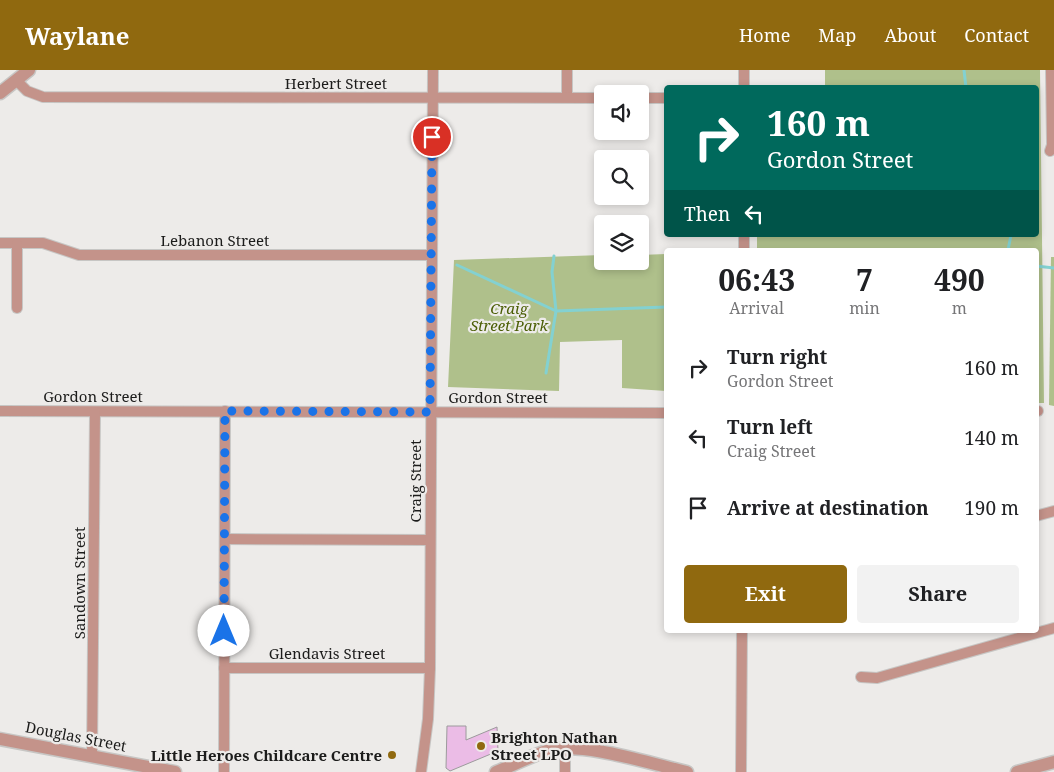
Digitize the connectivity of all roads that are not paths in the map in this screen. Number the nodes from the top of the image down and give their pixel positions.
1 (29, 70) edge
2 (433, 70) edge
3 (567, 70) edge
4 (744, 70) edge
5 (1051, 70) edge
6 (16, 80) junction
7 (744, 85) edge
8 (0, 93) edge
9 (567, 97) junction
10 (432, 98) junction
11 (594, 98) edge
12 (649, 98) edge
13 (664, 98) edge
14 (1050, 152) dead end
15 (0, 244) edge
16 (17, 244) junction
17 (431, 255) junction
18 (17, 308) dead end
19 (0, 411) edge
20 (225, 411) junction
21 (95, 412) junction
22 (430, 412) junction
23 (664, 413) edge
24 (1054, 510) edge
25 (1039, 515) edge
26 (225, 539) junction
27 (430, 540) junction
28 (1054, 628) edge
29 (1039, 632) edge
30 (742, 633) edge
31 (1036, 633) edge
32 (224, 668) junction
33 (430, 668) junction
34 (861, 677) dead end
35 (0, 739) edge
36 (565, 748) junction
37 (92, 756) junction
38 (1054, 762) edge
39 (175, 772) edge
40 (224, 772) edge
41 (421, 772) edge
42 (496, 772) edge
43 (565, 772) edge
44 (688, 772) edge
45 (742, 772) edge
46 (1017, 772) edge

1 - 6 street
2 - 10 street, Craig Street
3 - 9 street
4 - 7 street
5 - 14 street
6 - 8 street
6 - 10 street, Herbert Street
9 - 10 street, Herbert Street
9 - 11 street, Herbert Street
10 - 17 street, Craig Street
12 - 13 street
15 - 16 street, Lebanon Street
16 - 17 street, Lebanon Street
16 - 18 street
17 - 22 street, Craig Street
19 - 21 street, Gordon Street
20 - 21 street, Gordon Street
20 - 22 street, Gordon Street
20 - 26 street
21 - 37 street, Sandown Street
22 - 23 street, Gordon Street
22 - 27 street, Craig Street
24 - 25 street
26 - 27 street
26 - 32 street
27 - 33 street, Craig Street
28 - 29 street
30 - 45 street
31 - 34 street
32 - 33 street, Glendavis Street
32 - 40 street
33 - 41 street, Craig Street
35 - 37 street, Douglas Street
36 - 42 street
36 - 43 street
36 - 44 street
37 - 39 street, Douglas Street
38 - 46 street

